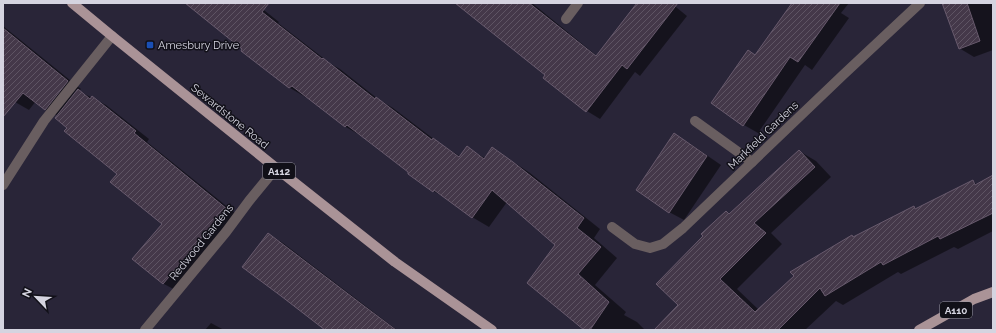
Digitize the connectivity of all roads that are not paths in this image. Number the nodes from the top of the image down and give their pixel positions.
1 (72, 3) edge
2 (578, 3) edge
3 (920, 3) edge
4 (566, 19) dead end
5 (112, 36) junction
6 (695, 121) dead end
7 (752, 162) junction
8 (276, 168) junction
9 (3, 185) edge
10 (612, 227) dead end
11 (993, 292) edge
12 (145, 330) edge
13 (492, 330) edge
14 (919, 330) edge

1 - 5 main road, Sewardstone Road / A112
2 - 4 street
3 - 7 street, Markfield Gardens
5 - 8 main road, Sewardstone Road / A112
5 - 9 street
6 - 7 street
7 - 10 street, Markfield Gardens
8 - 12 street, Redwood Gardens
8 - 13 main road, Sewardstone Road / A112
11 - 14 main road, A110

